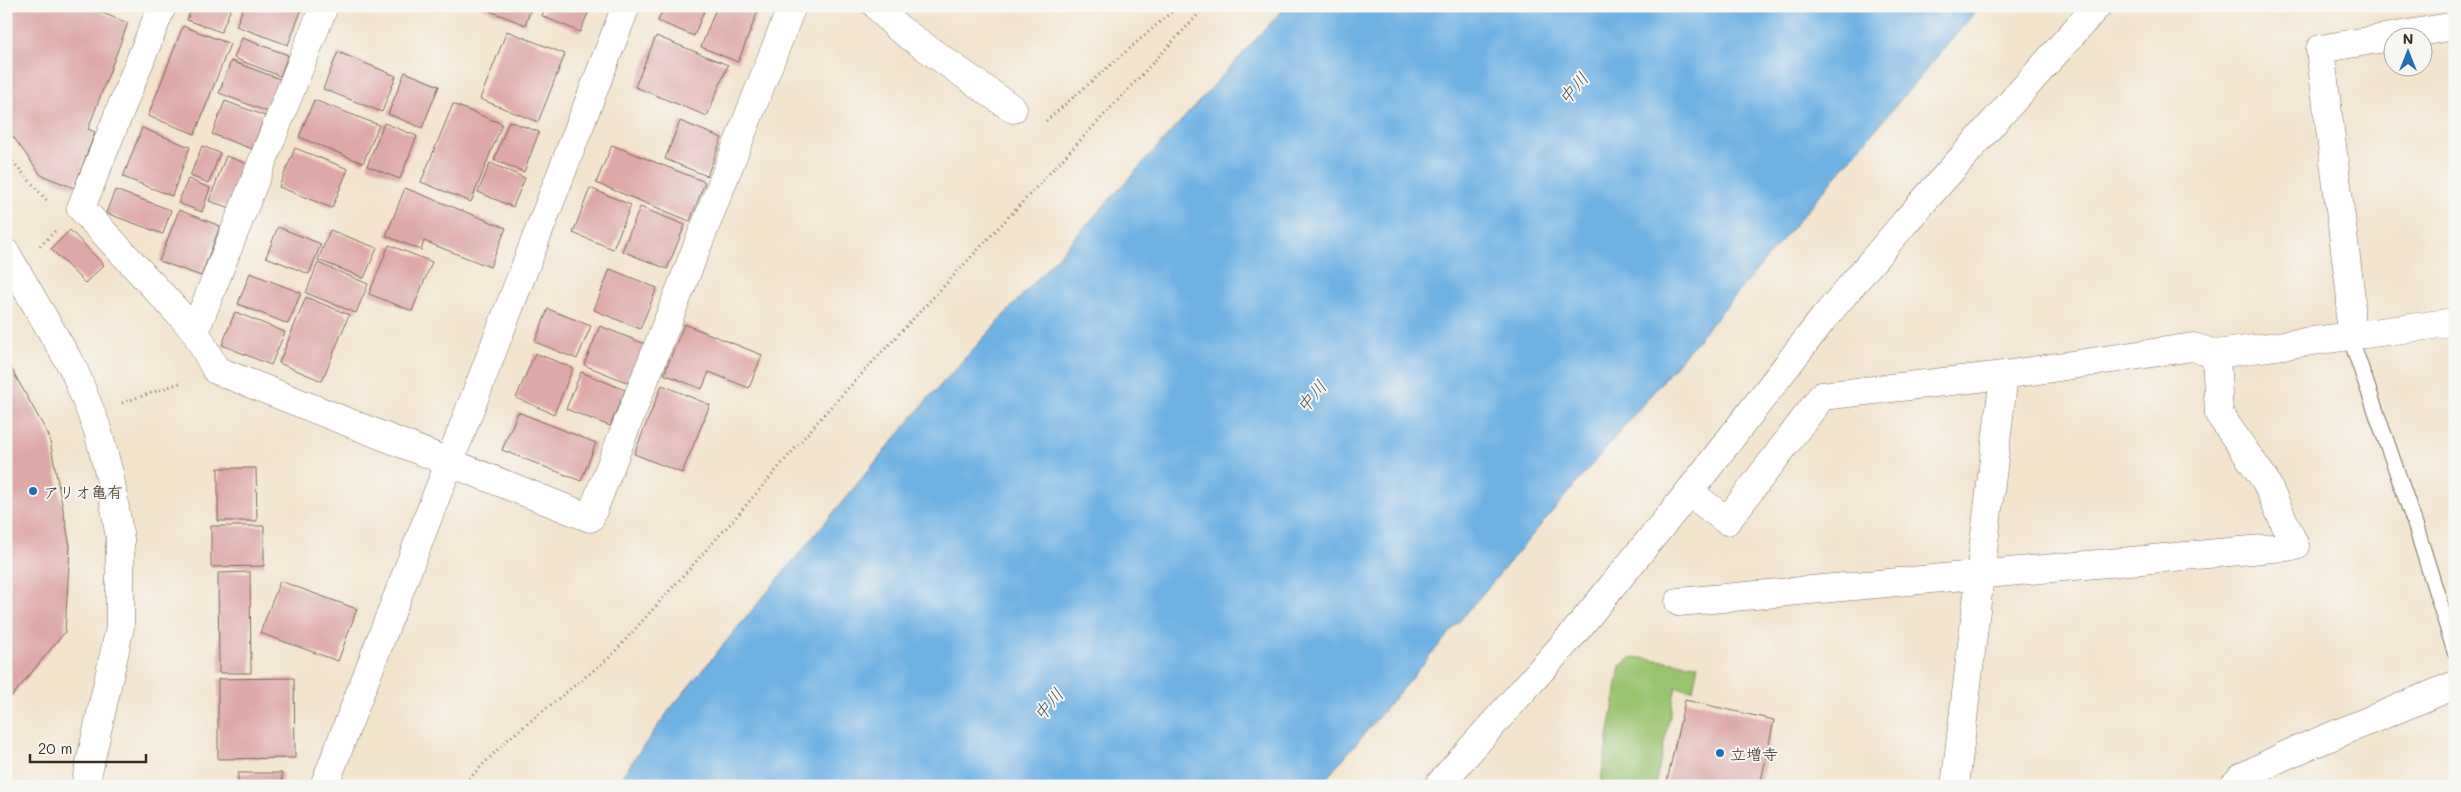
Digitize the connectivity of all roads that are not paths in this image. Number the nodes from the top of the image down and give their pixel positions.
1 (162, 6) edge
2 (324, 6) edge
3 (626, 6) edge
4 (792, 6) edge
5 (878, 6) edge
6 (2097, 6) edge
7 (2455, 26) edge
8 (1014, 109) road end
9 (6, 253) edge
10 (2455, 322) edge
11 (195, 331) junction
12 (2349, 334) junction
13 (2216, 354) junction
14 (2004, 375) junction
15 (448, 464) junction
16 (1689, 492) junction
17 (1980, 574) junction
18 (1679, 602) dead end
19 (2455, 652) edge
20 (2455, 685) edge
21 (84, 786) edge
22 (324, 786) edge
23 (1438, 786) edge
24 (1955, 786) edge
25 (2233, 786) edge

1 - 11 street
2 - 11 street
3 - 15 street
4 - 15 street
5 - 8 street
6 - 16 street
7 - 12 street
9 - 21 street
10 - 12 street
11 - 15 street
12 - 13 street
12 - 19 lane
13 - 14 street
13 - 17 street
14 - 16 street
14 - 17 street
15 - 22 street
16 - 23 street
17 - 18 street
17 - 24 street
20 - 25 street

